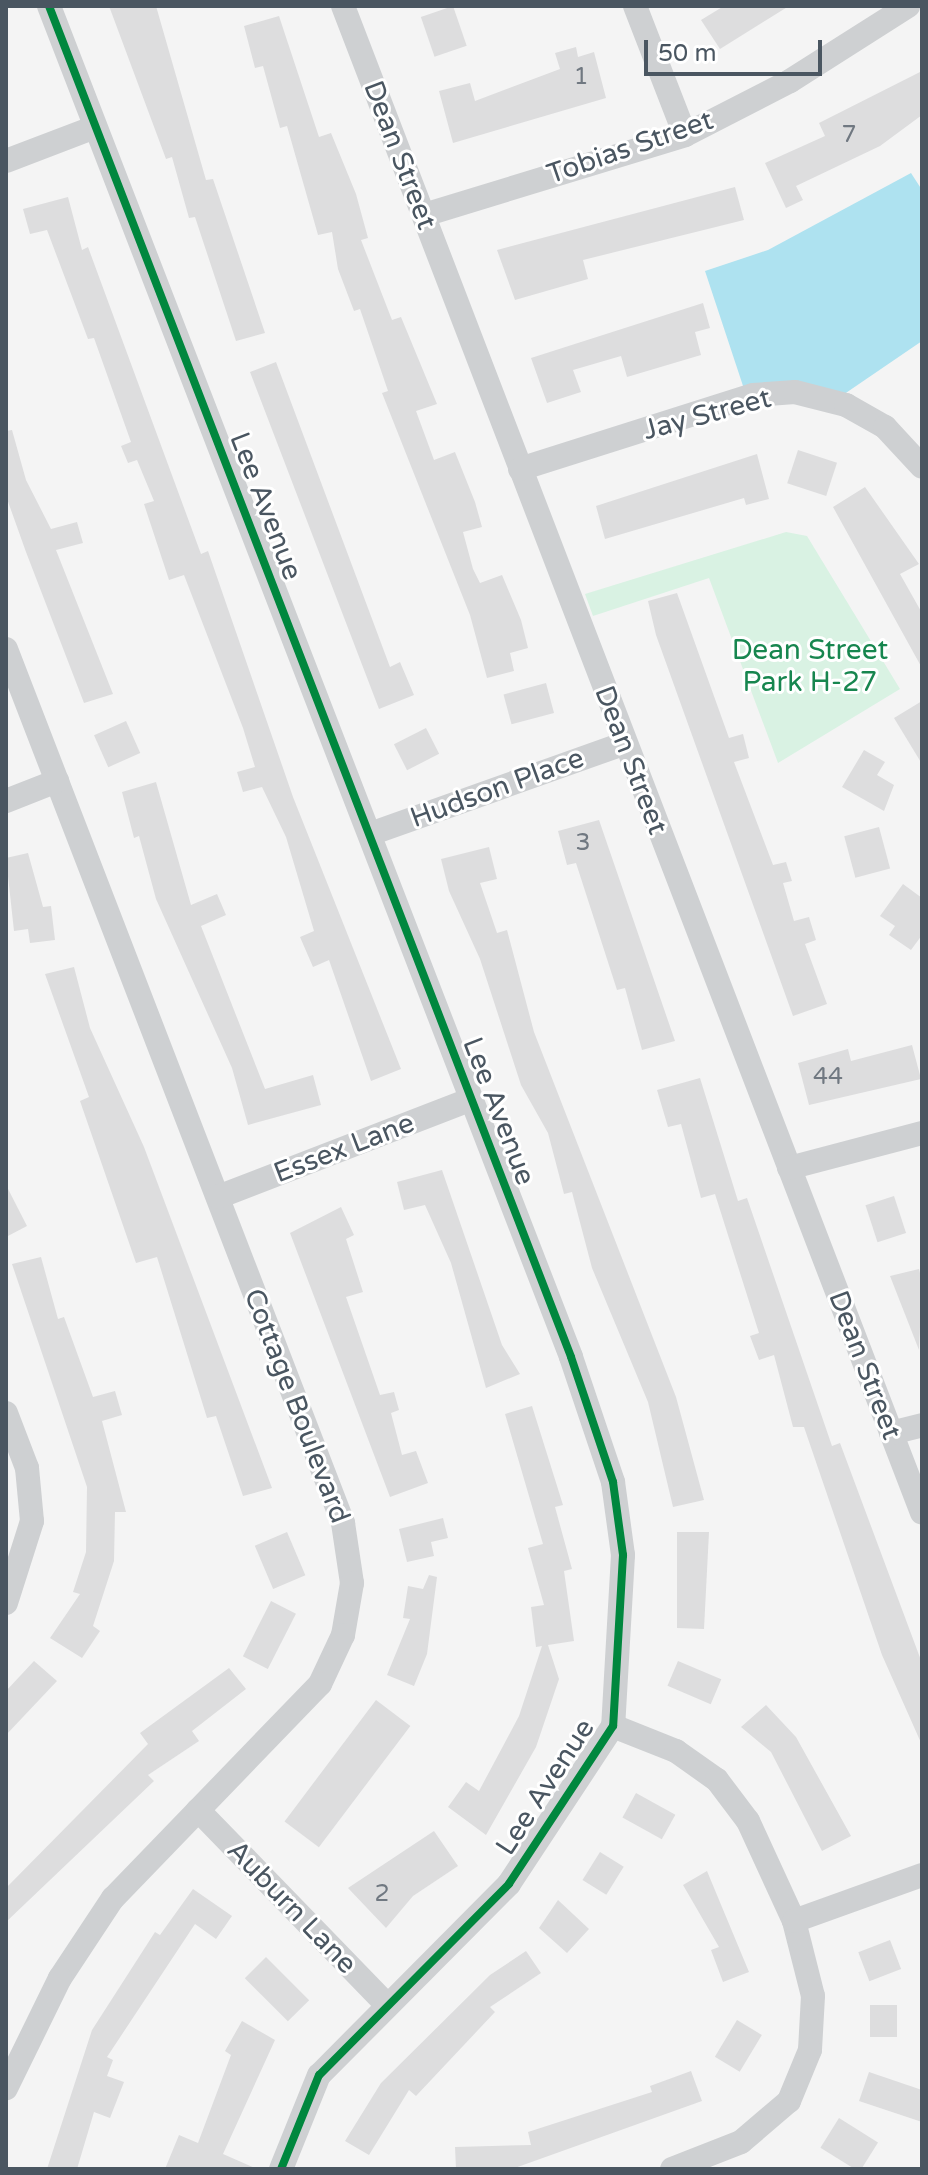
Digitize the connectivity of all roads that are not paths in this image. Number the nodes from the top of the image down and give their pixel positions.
1 (49, 6) edge
2 (343, 6) edge
3 (635, 6) edge
4 (908, 6) edge
5 (95, 127) junction
6 (685, 135) junction
7 (6, 161) edge
8 (424, 215) junction
9 (922, 467) edge
10 (520, 469) junction
11 (6, 649) edge
12 (625, 743) junction
13 (57, 781) junction
14 (6, 801) edge
15 (370, 834) junction
16 (470, 1100) junction
17 (922, 1133) edge
18 (789, 1168) junction
19 (218, 1197) junction
20 (6, 1413) edge
21 (922, 1425) edge
22 (891, 1433) junction
23 (922, 1513) edge
24 (6, 1603) edge
25 (613, 1726) junction
26 (198, 1810) junction
27 (922, 1875) edge
28 (794, 1921) junction
29 (386, 2004) junction
30 (6, 2088) edge
31 (281, 2169) edge
32 (672, 2169) edge

1 - 5 street, Lee Avenue
2 - 8 street, Dean Street
3 - 6 street
4 - 6 street, Tobias Street
5 - 7 street
5 - 15 street, Lee Avenue
6 - 8 street, Tobias Street
8 - 10 street, Dean Street
9 - 10 street, Jay Street
10 - 12 street, Dean Street
11 - 13 street, Cottage Boulevard
12 - 15 street, Hudson Place
12 - 18 street, Dean Street
13 - 14 street
13 - 19 street, Cottage Boulevard
15 - 16 street, Lee Avenue
16 - 19 street, Essex Lane
16 - 25 street, Lee Avenue
17 - 18 street
18 - 22 street, Dean Street
19 - 26 street, Cottage Boulevard
20 - 24 street
21 - 22 street
22 - 23 street, Dean Street
25 - 28 street
25 - 29 street, Lee Avenue
26 - 29 street, Auburn Lane
26 - 30 street, Cottage Boulevard
27 - 28 street
28 - 32 street
29 - 31 street, Lee Avenue

